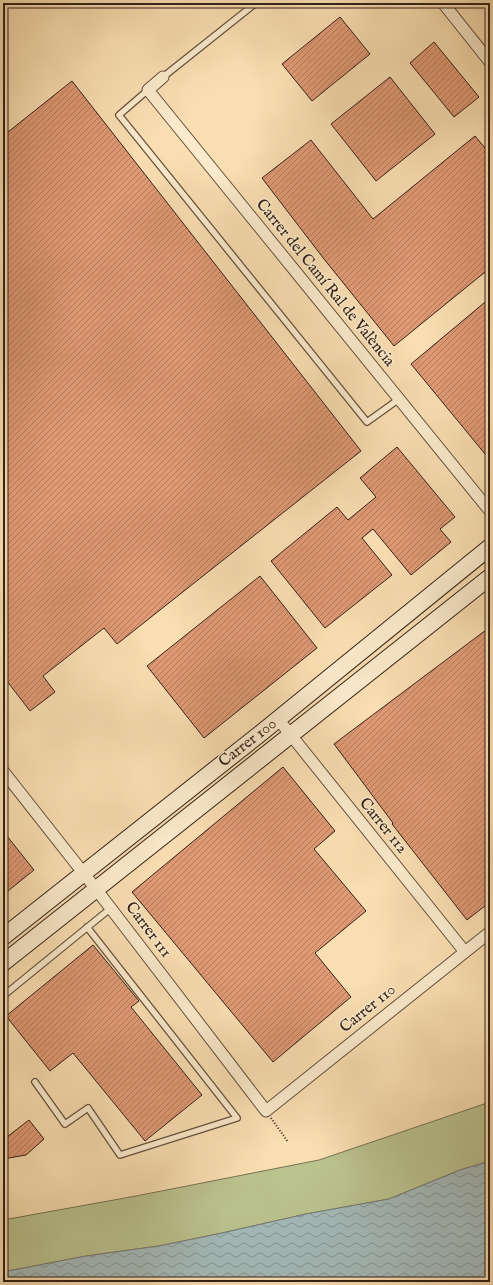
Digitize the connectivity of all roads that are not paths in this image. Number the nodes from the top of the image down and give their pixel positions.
1 (256, 3) edge
2 (443, 3) edge
3 (490, 62) edge
4 (163, 77) joint
5 (148, 90) junction
6 (399, 399) junction
7 (490, 511) edge
8 (490, 547) edge
9 (490, 577) edge
10 (278, 719) junction
11 (290, 735) junction
12 (3, 771) edge
13 (84, 873) junction
14 (96, 889) junction
15 (111, 908) junction
16 (87, 927) junction
17 (490, 932) edge
18 (3, 936) edge
19 (464, 952) junction
20 (3, 963) edge
21 (3, 996) edge
22 (34, 1082) dead end
23 (266, 1111) joint

1 - 4 lane
2 - 3 street
4 - 5 street
5 - 6 street, Carrer del Camí Ral de València
5 - 6 lane
6 - 7 street, Carrer del Camí Ral de València
8 - 10 street, Carrer 100
9 - 11 street, Carrer 100
10 - 11 street, Carrer 112
10 - 13 street, Carrer 100
11 - 14 street, Carrer 100
11 - 19 street, Carrer 112
12 - 13 street, Carrer 111
13 - 14 street, Carrer 111
13 - 18 street, Carrer 100
14 - 15 street, Carrer 111
14 - 20 street, Carrer 100
15 - 16 lane
15 - 23 street, Carrer 111
16 - 21 lane
16 - 22 lane
17 - 19 street, Carrer 110
19 - 23 street, Carrer 110

